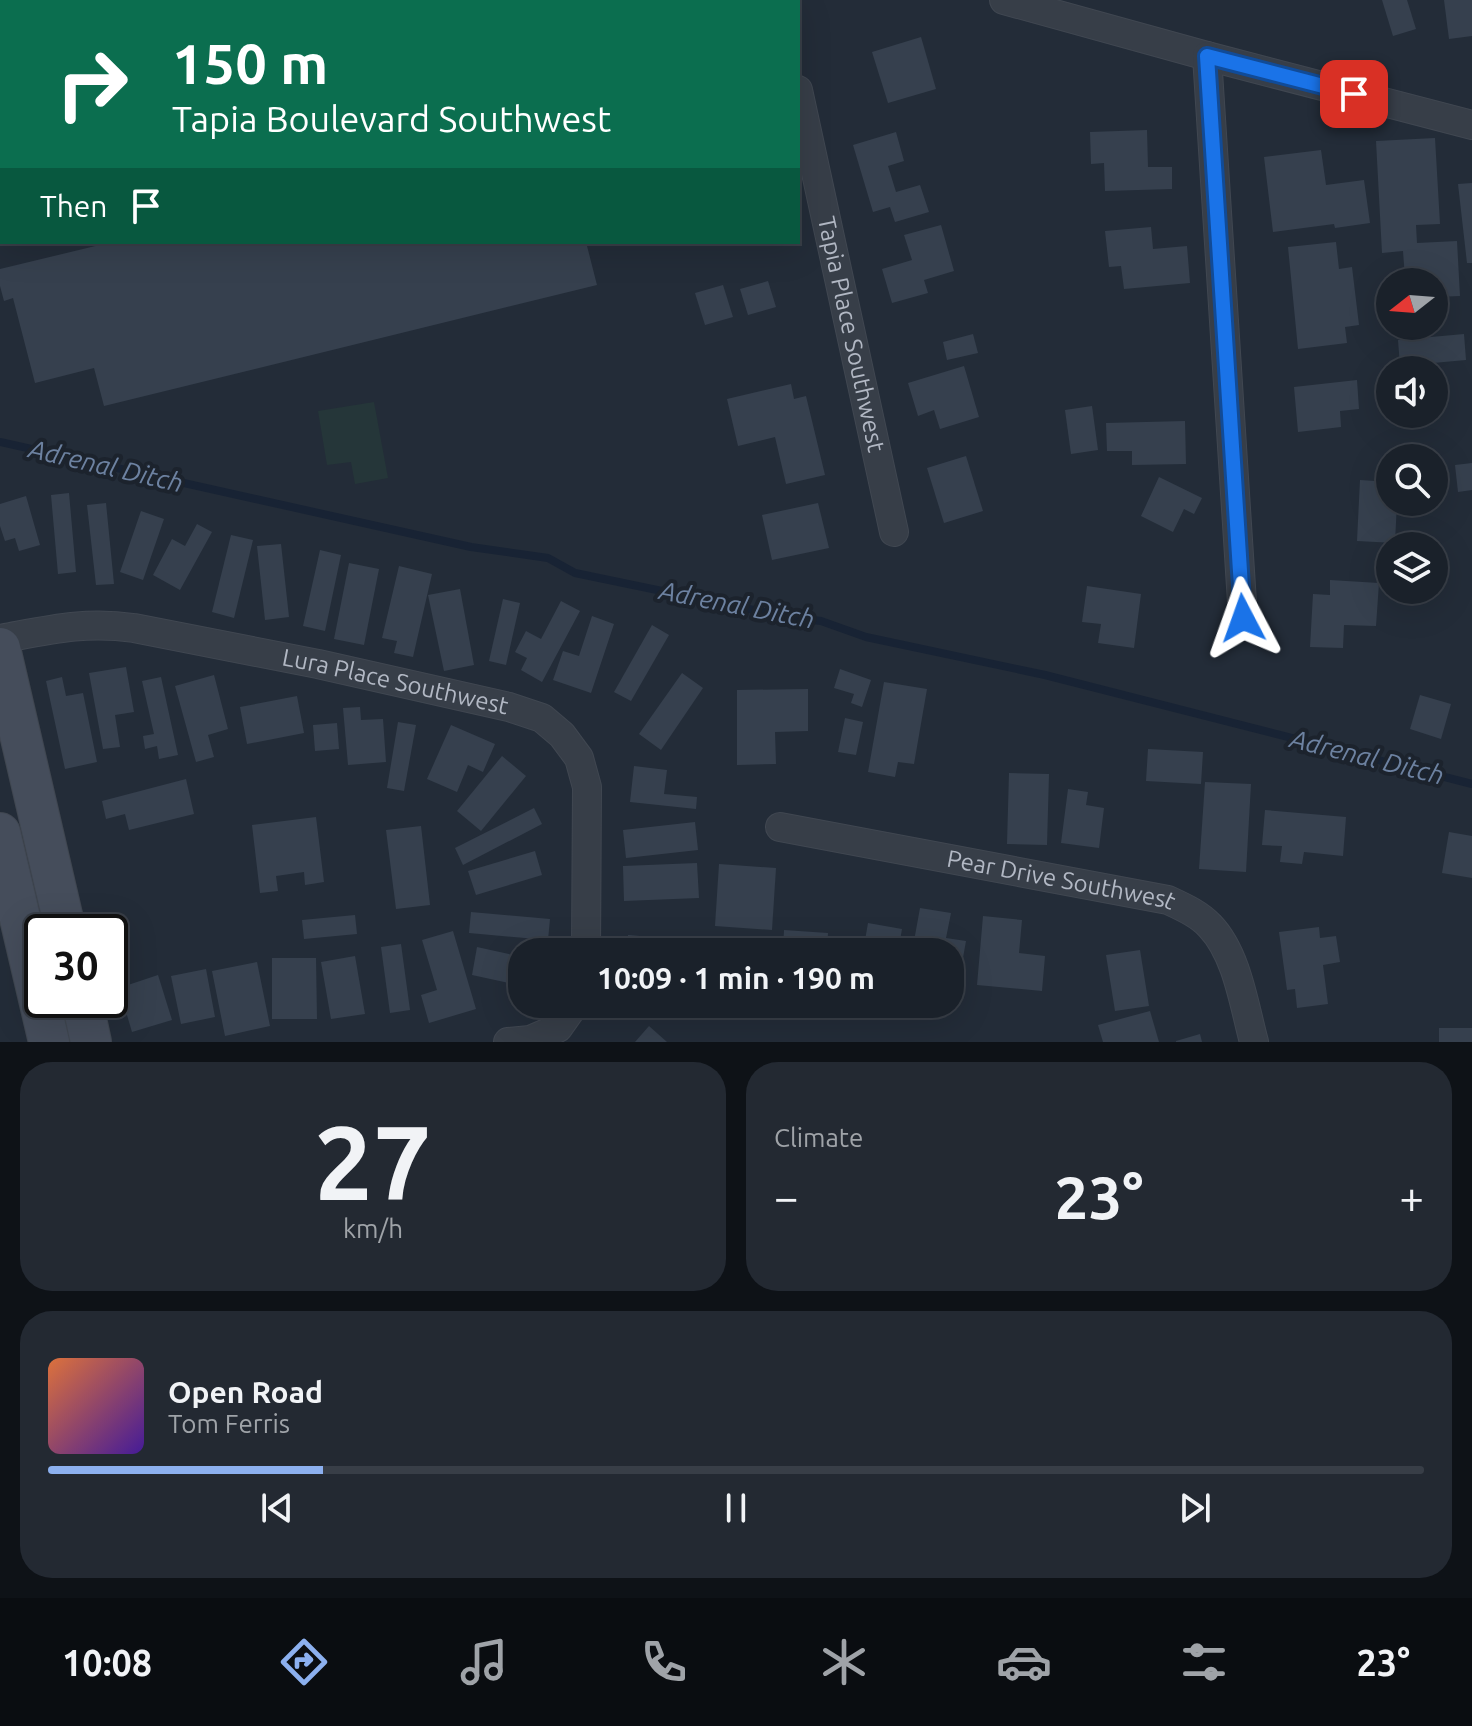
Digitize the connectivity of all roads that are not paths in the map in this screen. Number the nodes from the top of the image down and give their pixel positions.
1 (1004, 0) edge
2 (1207, 56) junction
3 (800, 99) edge
4 (1472, 125) edge
5 (894, 532) dead end
6 (1243, 618) dead end
7 (0, 639) edge
8 (0, 648) edge
9 (780, 827) dead end
10 (0, 833) edge
11 (62, 914) edge
12 (586, 938) edge
13 (86, 1018) edge
14 (565, 1018) edge
15 (49, 1042) edge
16 (91, 1042) edge
17 (508, 1042) edge
18 (1254, 1042) edge

1 - 2 street
2 - 4 street
2 - 6 street
3 - 5 street, Tapia Place Southwest
7 - 12 street, Lura Place Southwest
8 - 11 main road
9 - 18 street, Pear Drive Southwest
10 - 15 main road
13 - 16 main road
14 - 17 street

